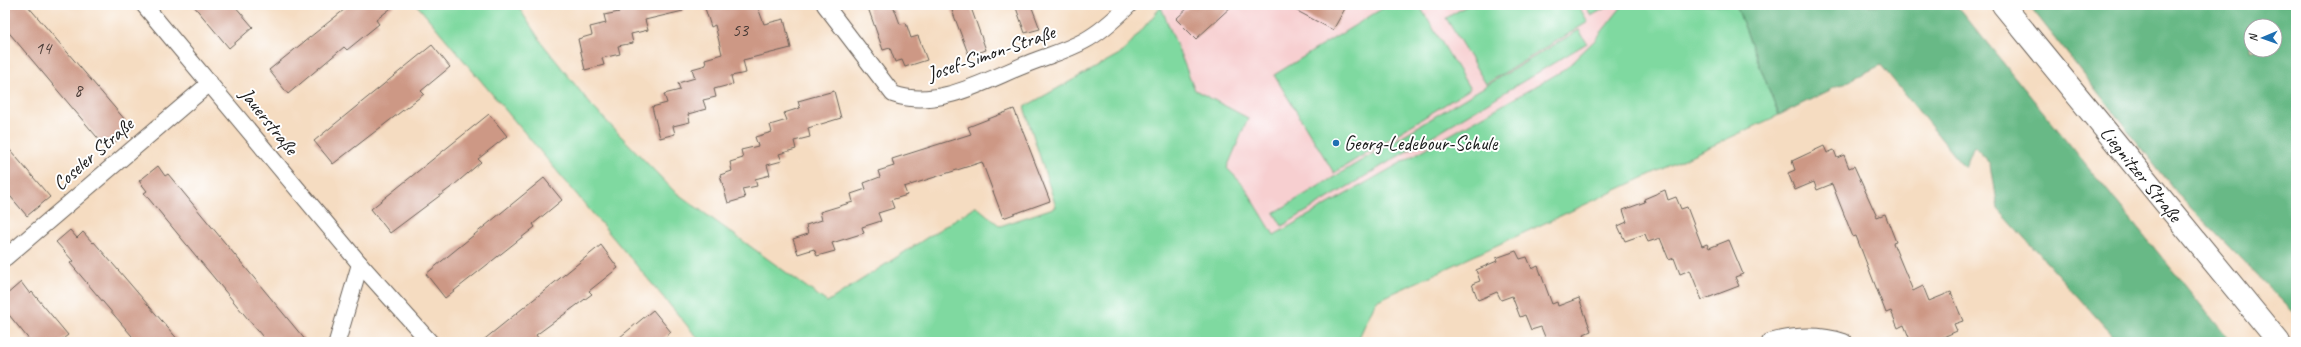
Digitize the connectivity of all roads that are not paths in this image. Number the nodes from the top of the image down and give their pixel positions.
1 (144, 5) edge
2 (825, 5) edge
3 (1129, 5) edge
4 (2003, 5) edge
5 (210, 83) junction
6 (5, 258) edge
7 (360, 264) junction
8 (337, 342) edge
9 (430, 342) edge
10 (1770, 342) edge
11 (1844, 342) edge
12 (2279, 342) edge

1 - 5 street, Jauerstraße
2 - 3 street, Josef-Simon-Straße
4 - 12 main road, Liegnitzer Straße
5 - 6 street, Coseler Straße
5 - 7 street, Jauerstraße
7 - 8 street
7 - 9 street, Jauerstraße
10 - 11 street

